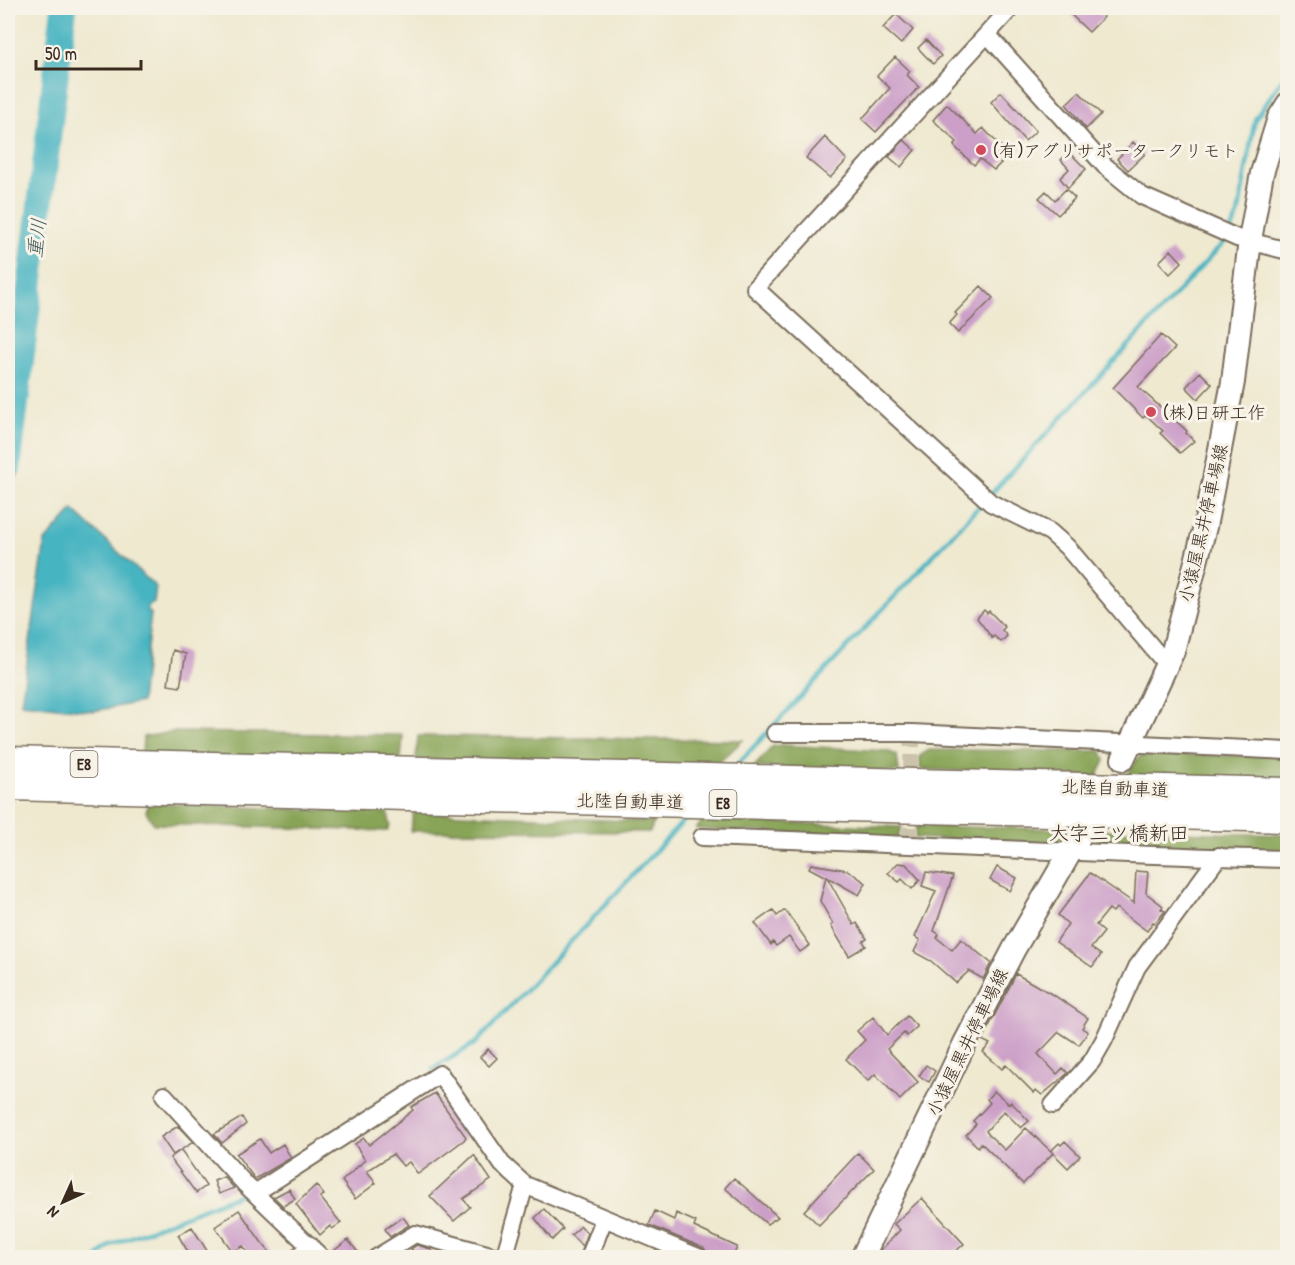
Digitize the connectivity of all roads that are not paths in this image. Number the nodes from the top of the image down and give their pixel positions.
1 (1011, 8) edge
2 (987, 34) junction
3 (1287, 104) edge
4 (1250, 240) junction
5 (1287, 251) edge
6 (1167, 665) junction
7 (775, 733) dead end
8 (1287, 751) edge
9 (1127, 752) junction
10 (8, 762) edge
11 (159, 777) junction
12 (8, 785) edge
13 (1287, 793) edge
14 (1287, 817) edge
15 (1082, 832) dead end
16 (702, 837) dead end
17 (1071, 853) junction
18 (1219, 856) junction
19 (1287, 859) edge
20 (164, 1095) dead end
21 (1053, 1105) dead end
22 (525, 1185) junction
23 (255, 1193) junction
24 (604, 1219) junction
25 (310, 1245) junction
26 (297, 1257) edge
27 (322, 1257) edge
28 (376, 1257) edge
29 (503, 1257) edge
30 (589, 1257) edge
31 (700, 1257) edge
32 (862, 1257) edge

1 - 2 street
2 - 4 street
2 - 6 street
3 - 4 main road, 小猿屋黒井停車場線
4 - 5 street
4 - 6 main road, 小猿屋黒井停車場線
6 - 9 main road, 小猿屋黒井停車場線
7 - 9 street
8 - 9 street
10 - 11 highway, 北陸自動車道 / E8
11 - 12 highway, 北陸自動車道 / E8
11 - 13 highway, 北陸自動車道 / E8
11 - 14 highway, 北陸自動車道 / E8
15 - 17 main road, 小猿屋黒井停車場線
16 - 17 street
17 - 18 street
17 - 32 main road, 小猿屋黒井停車場線
18 - 19 street
18 - 21 street
20 - 23 street
22 - 23 street
22 - 24 street
22 - 29 street
23 - 25 street
24 - 30 street
24 - 31 street
25 - 26 street
25 - 27 street
28 - 29 street

